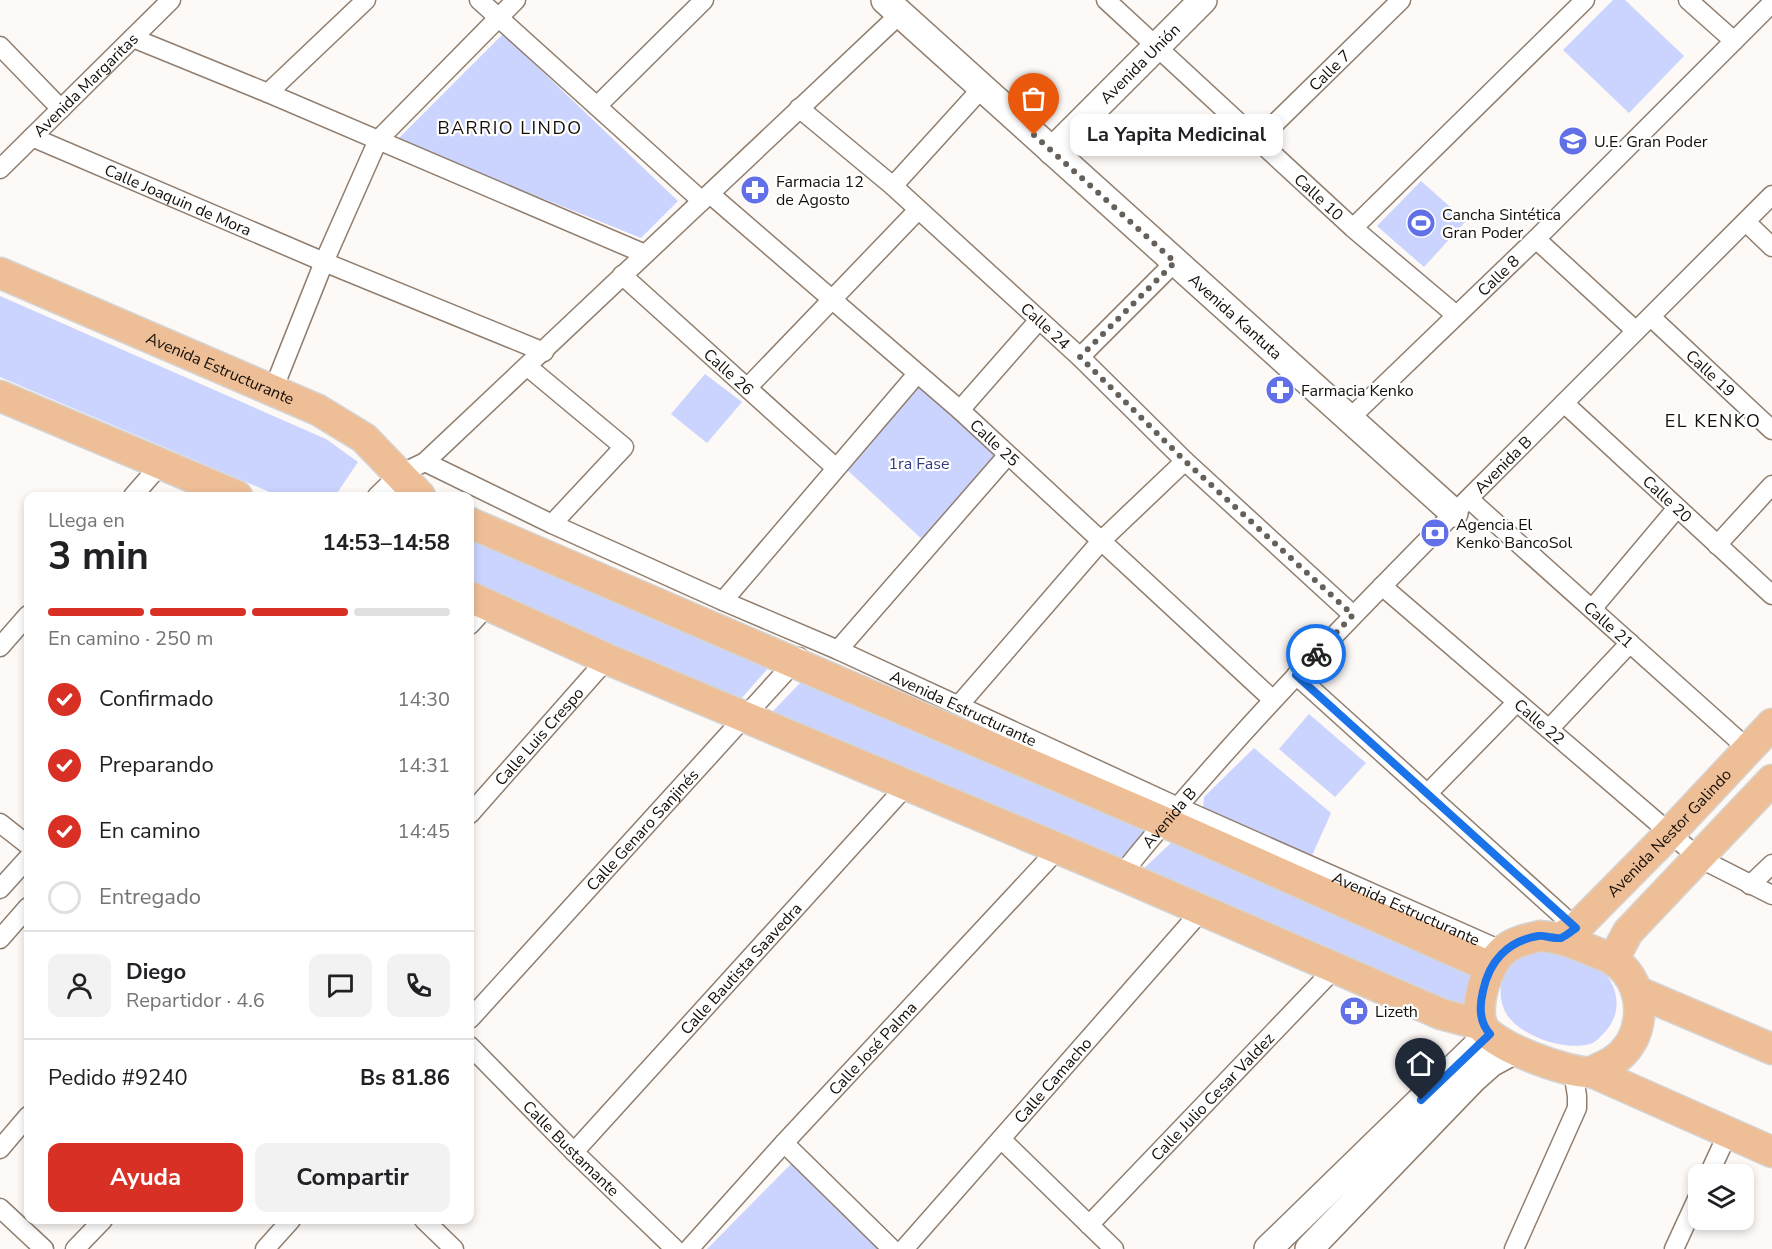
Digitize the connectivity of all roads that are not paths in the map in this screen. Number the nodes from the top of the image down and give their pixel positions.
1 (171, 0) edge
2 (366, 0) edge
3 (479, 0) edge
4 (516, 0) edge
5 (704, 0) edge
6 (1106, 0) edge
7 (1203, 0) edge
8 (1401, 0) edge
9 (1586, 0) edge
10 (1688, 0) edge
11 (1772, 3) edge
12 (892, 7) edge
13 (499, 17) junction
14 (133, 38) junction
15 (1734, 41) junction
16 (0, 46) edge
17 (1156, 46) junction
18 (982, 88) junction
19 (268, 93) junction
20 (597, 106) junction
21 (798, 108) junction
22 (61, 109) junction
23 (32, 137) junction
24 (378, 140) junction
25 (1258, 140) junction
26 (1052, 151) junction
27 (0, 169) edge
28 (893, 186) junction
29 (1772, 195) edge
30 (706, 198) junction
31 (918, 210) junction
32 (1746, 222) junction
33 (1353, 228) junction
34 (1536, 239) junction
35 (1772, 247) edge
36 (645, 254) junction
37 (324, 262) junction
38 (1175, 262) junction
39 (0, 273) edge
40 (622, 275) junction
41 (831, 300) junction
42 (1456, 315) junction
43 (1651, 316) junction
44 (1039, 320) junction
45 (1636, 331) junction
46 (544, 351) junction
47 (1080, 357) junction
48 (528, 367) junction
49 (917, 374) junction
50 (748, 387) junction
51 (273, 390) junction
52 (4, 403) edge
53 (1564, 403) junction
54 (960, 410) junction
55 (1349, 419) junction
56 (1771, 426) edge
57 (1007, 456) junction
58 (1185, 461) junction
59 (161, 464) junction
60 (412, 468) junction
61 (836, 468) junction
62 (1772, 485) edge
63 (136, 492) edge
64 (228, 492) edge
65 (382, 492) edge
66 (419, 492) edge
67 (472, 492) edge
68 (474, 493) edge
69 (1461, 506) junction
70 (1677, 508) junction
71 (552, 524) junction
72 (474, 526) edge
73 (1102, 540) junction
74 (1717, 545) junction
75 (1382, 586) junction
76 (1772, 595) edge
77 (723, 601) junction
78 (476, 609) edge
79 (1592, 609) junction
80 (1353, 615) junction
81 (24, 620) edge
82 (813, 639) junction
83 (1630, 643) junction
84 (0, 647) edge
85 (838, 650) junction
86 (607, 659) junction
87 (794, 662) junction
88 (1296, 675) junction
89 (1273, 700) junction
90 (1517, 702) junction
91 (959, 705) junction
92 (745, 718) junction
93 (1772, 724) edge
94 (1549, 729) junction
95 (1748, 749) junction
96 (1772, 780) edge
97 (907, 785) junction
98 (1427, 794) junction
99 (474, 809) edge
100 (1171, 814) junction
101 (0, 823) edge
102 (1669, 834) junction
103 (24, 842) edge
104 (1058, 849) junction
105 (1699, 858) junction
106 (24, 862) edge
107 (1772, 864) edge
108 (1121, 875) junction
109 (1750, 885) junction
110 (0, 889) edge
111 (1772, 895) edge
112 (1202, 910) junction
113 (24, 912) edge
114 (1568, 933) junction
115 (0, 939) edge
116 (1497, 959) junction
117 (1613, 960) junction
118 (1336, 967) junction
119 (1638, 992) junction
120 (474, 1015) edge
121 (1486, 1030) junction
122 (1772, 1049) edge
123 (474, 1050) edge
124 (1515, 1050) junction
125 (1582, 1071) junction
126 (24, 1121) edge
127 (1728, 1133) junction
128 (1001, 1139) junction
129 (784, 1143) junction
130 (0, 1149) edge
131 (574, 1152) junction
132 (1772, 1152) edge
133 (1713, 1164) edge
134 (0, 1208) edge
135 (1688, 1219) edge
136 (99, 1224) edge
137 (287, 1224) edge
138 (428, 1224) edge
139 (1089, 1225) junction
140 (44, 1249) edge
141 (75, 1249) edge
142 (265, 1249) edge
143 (454, 1249) edge
144 (675, 1249) edge
145 (689, 1249) edge
146 (892, 1249) edge
147 (904, 1249) edge
148 (1114, 1249) edge
149 (1268, 1249) edge
150 (1309, 1249) edge
151 (1514, 1249) edge
152 (1674, 1249) edge

1 - 14 street, Avenida Margaritas
2 - 19 street
3 - 13 street, Calle 25
4 - 13 street
5 - 20 street
6 - 17 street, Calle 10
7 - 17 street, Avenida Unión
8 - 25 street, Calle 7
9 - 33 street
10 - 15 street
11 - 15 street, Calle 8
12 - 18 street, Avenida Kantuta
12 - 21 street
13 - 20 street, Calle 25
13 - 24 street
14 - 19 street
14 - 22 street, Avenida Margaritas
15 - 34 street, Calle 8
16 - 22 street
17 - 25 street, Calle 10
17 - 26 street, Avenida Unión
18 - 26 street, Avenida Kantuta
18 - 28 street
19 - 24 street
20 - 30 street, Calle 25
21 - 28 street, Calle 24
21 - 30 street
22 - 23 street, Avenida Margaritas
23 - 27 street, Avenida Margaritas
23 - 37 street, Calle Joaquin de Mora
24 - 36 street
24 - 37 street
25 - 33 street, Calle 10
26 - 38 street, Avenida Kantuta
28 - 31 street, Calle 24
29 - 32 street, Avenida B
30 - 36 street
30 - 41 street, Calle 25
31 - 41 street
31 - 44 street, Calle 24
32 - 35 street
32 - 43 street, Avenida B
33 - 42 street, Calle 10
34 - 42 street, Calle 8
34 - 45 street
36 - 40 street
37 - 46 street, Calle Joaquin de Mora
37 - 51 street
38 - 47 street
38 - 55 street, Avenida Kantuta
39 - 51 main road, Avenida Estructurante
40 - 46 street
40 - 50 street, Calle 26
41 - 49 street, Calle 25
41 - 50 street
42 - 55 street, Calle 8
43 - 45 street, Avenida B
43 - 56 street, Calle 19
44 - 47 street, Calle 24
44 - 54 street
45 - 53 street, Avenida B
46 - 48 street
47 - 58 street, Calle 24
48 - 60 street
48 - 71 street
49 - 54 street, Calle 25
49 - 61 street
50 - 61 street, Calle 26
51 - 60 main road, Avenida Estructurante
52 - 59 main road
53 - 69 street, Avenida B
53 - 70 street, Calle 20
54 - 57 street, Calle 25
55 - 69 street, Avenida Kantuta
57 - 73 street, Calle 25
57 - 85 street
58 - 73 street
58 - 80 street, Calle 24
59 - 63 street
59 - 64 main road
60 - 65 street
60 - 66 main road, Avenida Estructurante
60 - 67 street, Avenida Estructurante
61 - 77 street
62 - 74 street
68 - 71 street, Avenida Estructurante
69 - 75 street, Avenida B
69 - 79 street, Calle 21
70 - 74 street, Calle 20
70 - 79 street
71 - 77 street, Avenida Estructurante
72 - 87 main road, Avenida Estructurante
73 - 89 street, Calle 25
73 - 91 street
74 - 76 street, Calle 20
75 - 80 street, Avenida B
75 - 90 street, Calle 22
77 - 82 street, Avenida Estructurante
78 - 86 main road
79 - 83 street, Calle 21
80 - 88 street, Avenida B
81 - 84 street
82 - 85 street, Avenida Estructurante
82 - 87 street, Calle Genaro Sanjinés
83 - 94 street
83 - 95 street, Calle 21
85 - 91 street, Avenida Estructurante
86 - 92 main road
86 - 99 street, Calle Luis Crespo
87 - 92 street, Calle Genaro Sanjinés
87 - 100 main road, Avenida Estructurante
88 - 89 street, Avenida B
88 - 98 street
89 - 100 street, Avenida B
90 - 94 street, Calle 22
90 - 98 street
91 - 100 street, Avenida Estructurante
92 - 97 main road
92 - 120 street, Calle Genaro Sanjinés
93 - 95 main road, Avenida Nestor Galindo
94 - 102 street, Calle 22
95 - 102 main road, Avenida Nestor Galindo
96 - 105 main road
97 - 104 main road
97 - 131 street, Calle Bautista Saavedra
98 - 114 street
100 - 108 street, Avenida B
100 - 116 main road, Avenida Estructurante
101 - 103 street
102 - 105 street, Calle 22
102 - 114 main road, Avenida Nestor Galindo
104 - 108 main road
104 - 129 street, Calle José Palma
105 - 109 street, Calle 22
105 - 117 main road
106 - 110 street
107 - 109 street
108 - 112 main road
109 - 111 street, Calle 22
112 - 118 main road
112 - 128 street, Calle Camacho
113 - 115 street
114 - 116 main road
114 - 117 main road
116 - 121 main road
117 - 119 main road
118 - 121 main road
118 - 139 street, Calle Julio Cesar Valdez
119 - 122 main road
119 - 125 main road
121 - 124 main road
121 - 149 street
123 - 131 street, Calle Bustamante
124 - 125 main road
124 - 150 street
125 - 127 main road
125 - 151 street
126 - 130 street
127 - 132 main road
127 - 133 street
128 - 139 street
128 - 147 street, Calle Camacho
129 - 145 street, Calle José Palma
129 - 146 street
131 - 144 street, Calle Bustamante
134 - 140 street
135 - 152 street
136 - 141 street
137 - 142 street
138 - 143 street
139 - 148 street

